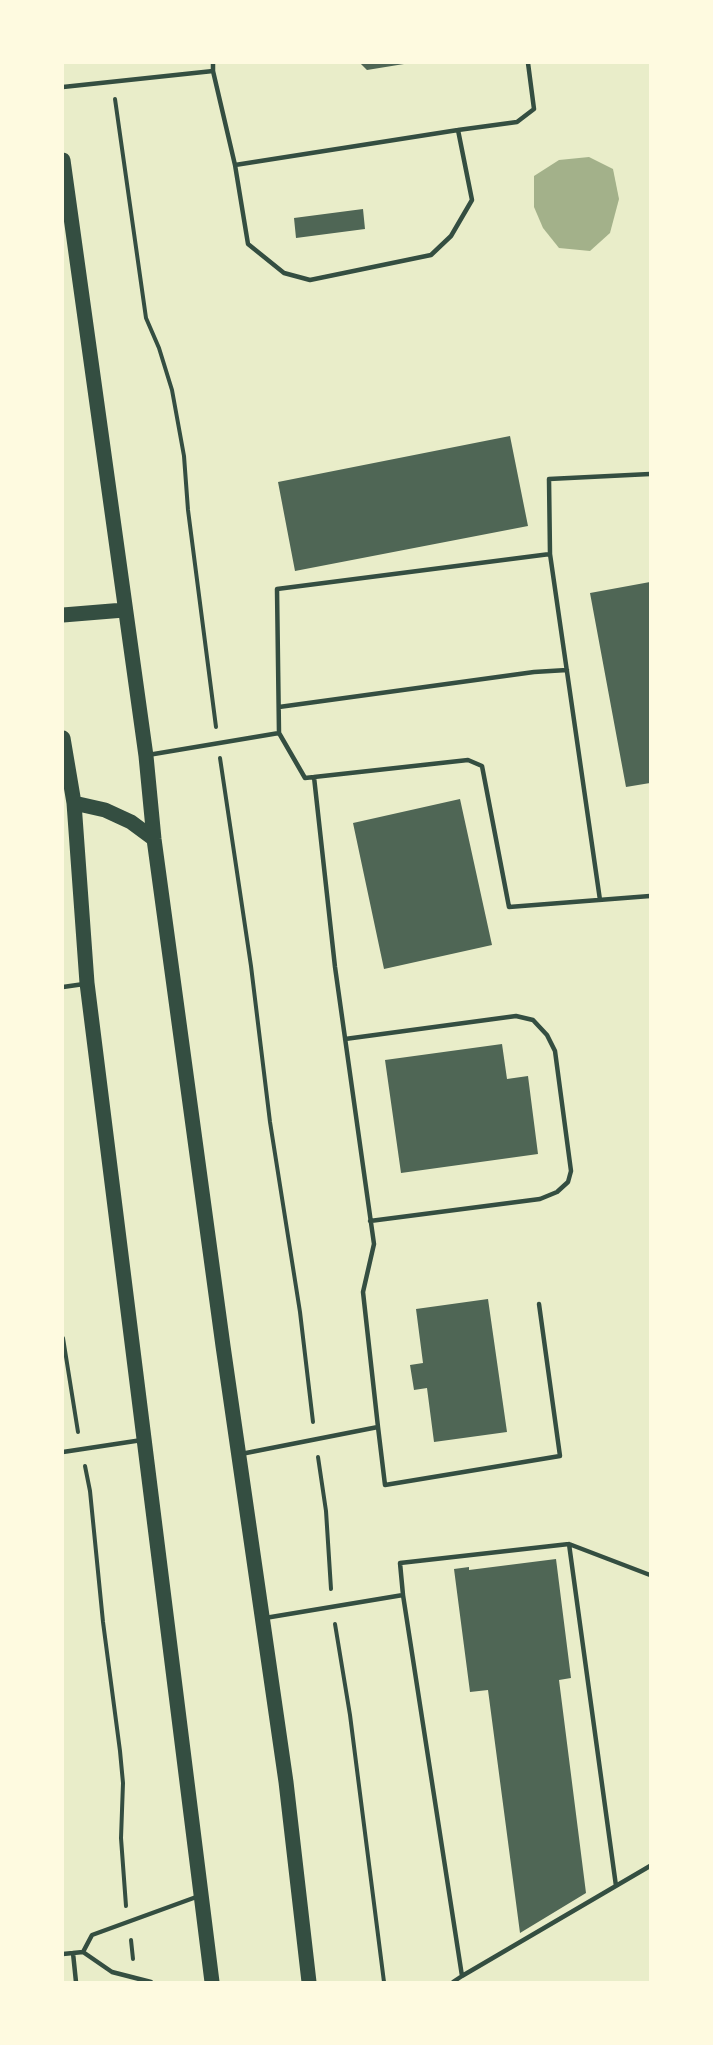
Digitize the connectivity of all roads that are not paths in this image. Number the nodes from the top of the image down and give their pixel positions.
1 (213, 63) edge
2 (528, 63) edge
3 (213, 71) junction
4 (63, 87) edge
5 (458, 130) junction
6 (63, 160) edge
7 (235, 165) junction
8 (650, 474) edge
9 (550, 554) junction
10 (124, 610) junction
11 (63, 615) edge
12 (567, 670) junction
13 (279, 707) junction
14 (279, 733) junction
15 (63, 738) edge
16 (146, 756) junction
17 (314, 777) junction
18 (74, 803) junction
19 (154, 839) junction
20 (650, 896) edge
21 (600, 900) junction
22 (87, 983) junction
23 (63, 987) edge
24 (345, 1039) junction
25 (370, 1221) junction
26 (539, 1304) dead end
27 (378, 1427) junction
28 (144, 1439) junction
29 (63, 1452) edge
30 (238, 1454) junction
31 (569, 1544) junction
32 (650, 1575) edge
33 (403, 1594) junction
34 (262, 1618) junction
35 (650, 1866) edge
36 (616, 1886) junction
37 (201, 1895) junction
38 (83, 1952) junction
39 (73, 1953) junction
40 (63, 1954) edge
41 (462, 1976) junction
42 (76, 1982) edge
43 (151, 1982) edge
44 (212, 1982) edge
45 (309, 1982) edge
46 (453, 1982) edge

1 - 3 lane
2 - 5 lane
3 - 4 lane
3 - 7 lane
5 - 7 lane
5 - 7 lane
6 - 10 main road
8 - 9 lane
9 - 12 lane
9 - 13 lane
10 - 11 main road
10 - 16 main road
12 - 13 lane
12 - 21 lane
13 - 14 lane
14 - 16 lane
14 - 17 lane
15 - 18 main road
16 - 19 main road
17 - 21 lane
17 - 24 lane
18 - 19 main road
18 - 22 main road
19 - 30 main road
20 - 21 lane
22 - 23 lane
22 - 28 main road
24 - 25 lane
24 - 25 lane
25 - 27 lane
26 - 27 lane
27 - 30 lane
28 - 29 lane
28 - 37 main road
30 - 34 main road
31 - 32 lane
31 - 33 lane
31 - 36 lane
33 - 34 lane
33 - 41 lane
34 - 45 main road
35 - 36 lane
36 - 41 lane
37 - 38 lane
37 - 44 main road
38 - 39 lane
38 - 43 lane
39 - 40 lane
39 - 42 lane
41 - 46 lane

